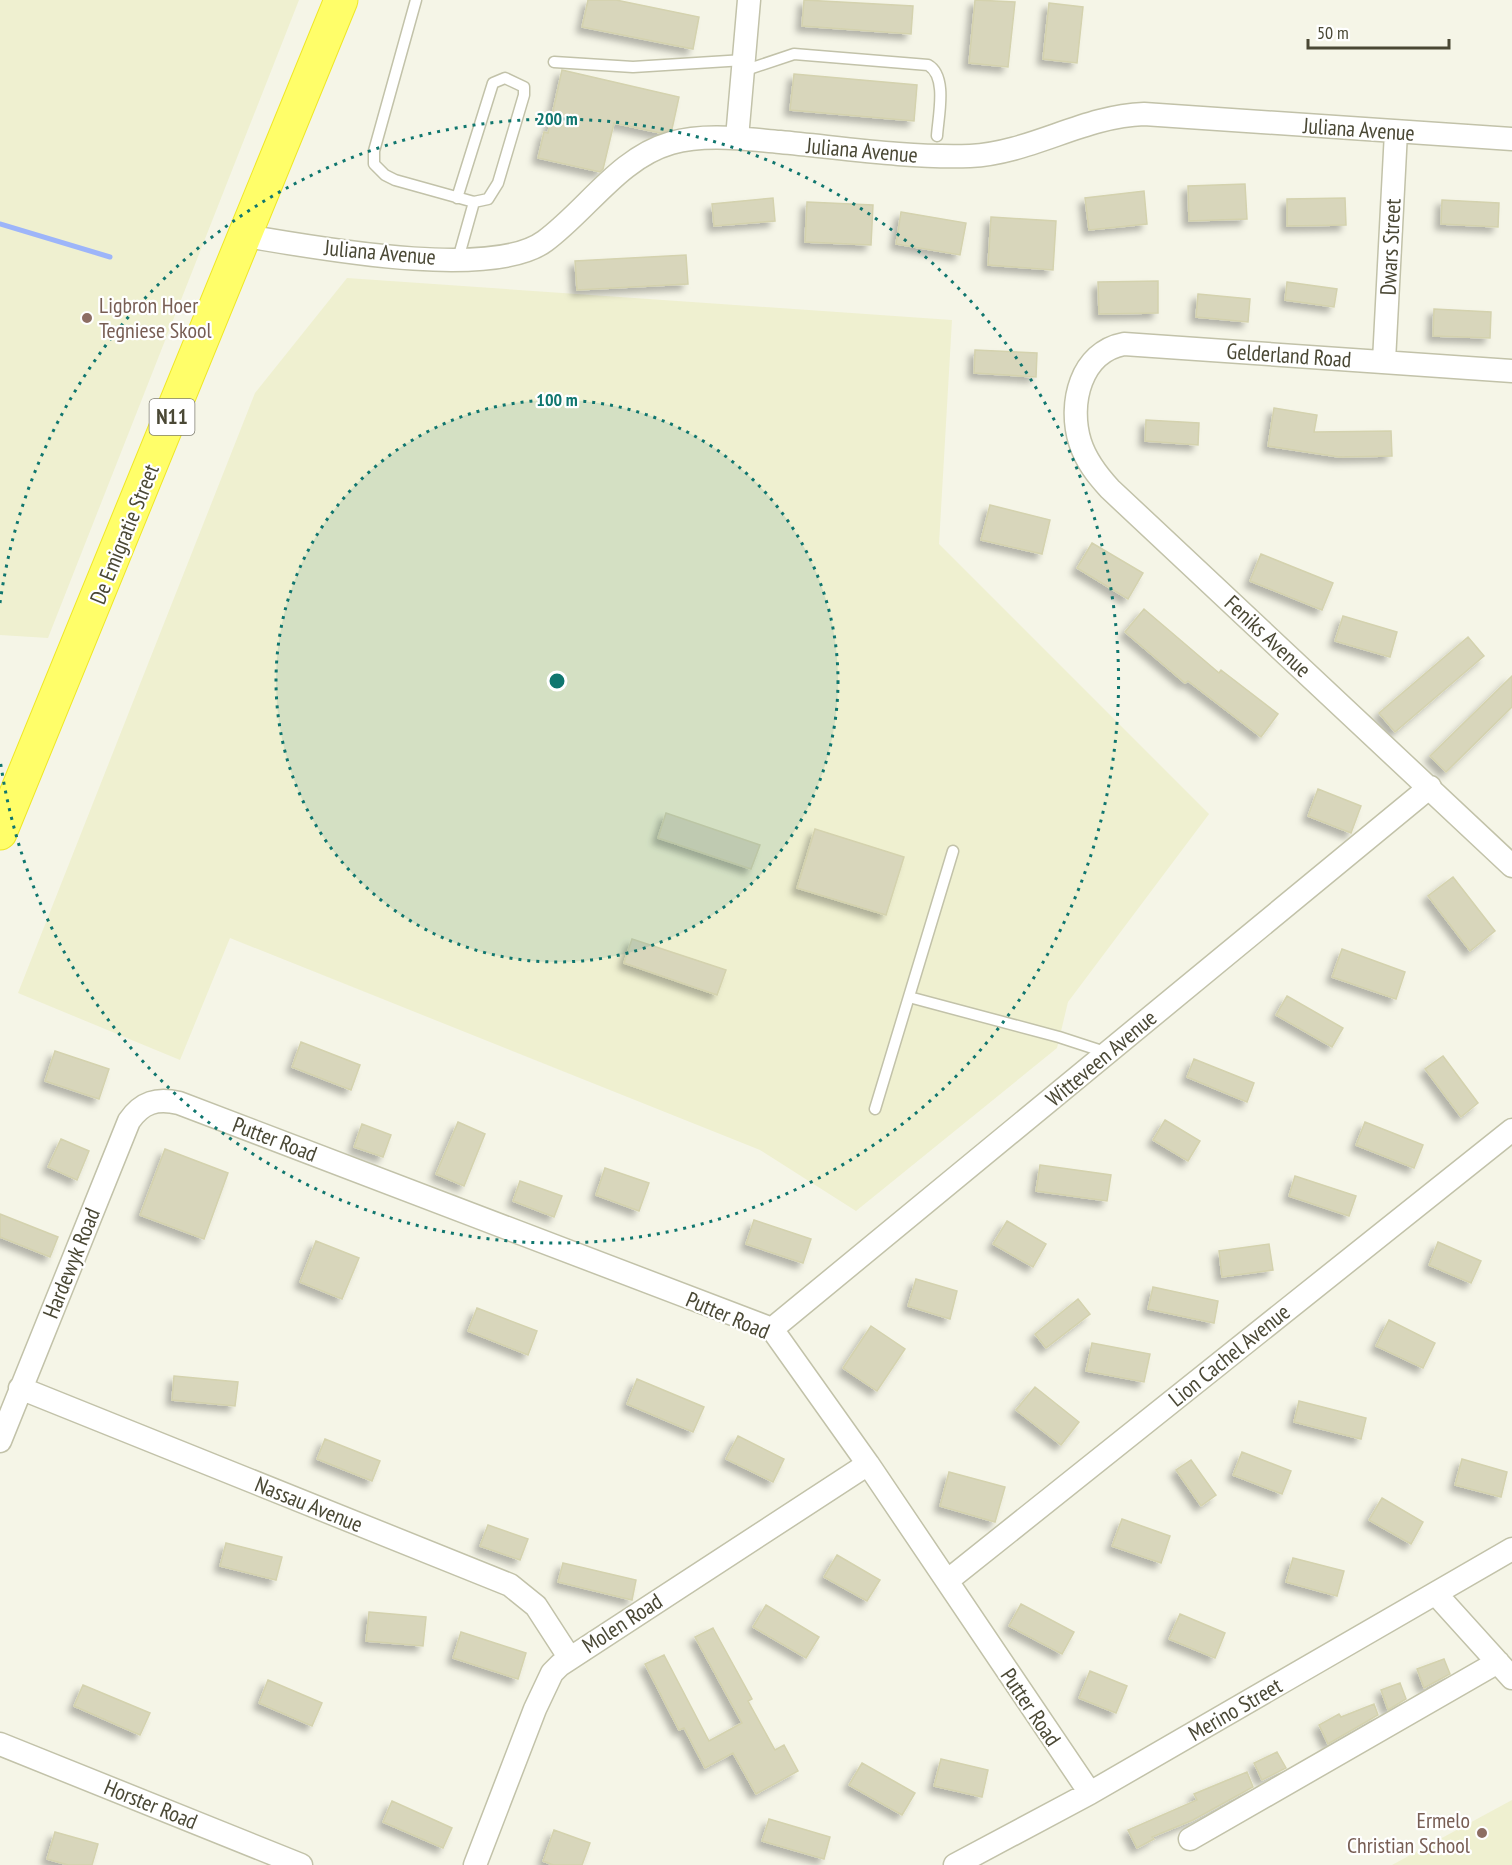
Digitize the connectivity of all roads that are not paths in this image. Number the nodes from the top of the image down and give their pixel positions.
1 (341, 0) edge
2 (416, 0) edge
3 (749, 0) edge
4 (554, 62) dead end
5 (743, 66) junction
6 (1396, 132) junction
7 (937, 136) dead end
8 (737, 138) junction
9 (1512, 139) edge
10 (457, 198) junction
11 (474, 202) junction
12 (246, 236) junction
13 (458, 259) junction
14 (1384, 362) junction
15 (1512, 371) edge
16 (1082, 379) joint
17 (1430, 787) junction
18 (0, 833) edge
19 (953, 851) dead end
20 (1512, 866) edge
21 (909, 997) junction
22 (1108, 1053) junction
23 (160, 1100) joint
24 (875, 1109) dead end
25 (1512, 1130) edge
26 (772, 1329) junction
27 (20, 1388) junction
28 (0, 1441) edge
29 (868, 1464) junction
30 (1512, 1549) edge
31 (946, 1581) junction
32 (1436, 1594) junction
33 (569, 1657) junction
34 (1505, 1670) edge
35 (0, 1744) edge
36 (1089, 1793) junction
37 (1190, 1839) dead end
38 (301, 1865) edge
39 (475, 1865) edge
40 (955, 1865) edge

1 - 12 highway, De Emigratie Street / N11
2 - 10 lane
3 - 5 street
4 - 5 lane
5 - 7 lane
5 - 8 street
6 - 8 street, Juliana Avenue
6 - 9 street, Juliana Avenue
6 - 14 street, Dwars Street
8 - 13 street, Juliana Avenue
10 - 11 lane
10 - 11 lane
11 - 13 lane
12 - 13 street, Juliana Avenue
12 - 18 highway, De Emigratie Street / N11
14 - 15 street, Gelderland Road
14 - 16 street, Gelderland Road
16 - 17 street, Feniks Avenue
17 - 20 street, Feniks Avenue
17 - 22 street, Witteveen Avenue
19 - 21 lane
21 - 22 lane
21 - 24 lane
22 - 26 street, Witteveen Avenue
23 - 26 street, Putter Road
23 - 27 street, Hardewyk Road
25 - 31 street, Lion Cachel Avenue
26 - 29 street, Putter Road
27 - 28 street, Hardewyk Road
27 - 33 street, Nassau Avenue
29 - 31 street, Putter Road
29 - 33 street, Molen Road
30 - 32 street, Merino Street
31 - 36 street, Putter Road
32 - 34 street
32 - 36 street, Merino Street
33 - 39 street, Molen Road
34 - 37 street
35 - 38 street, Horster Road
36 - 40 street, Merino Street

